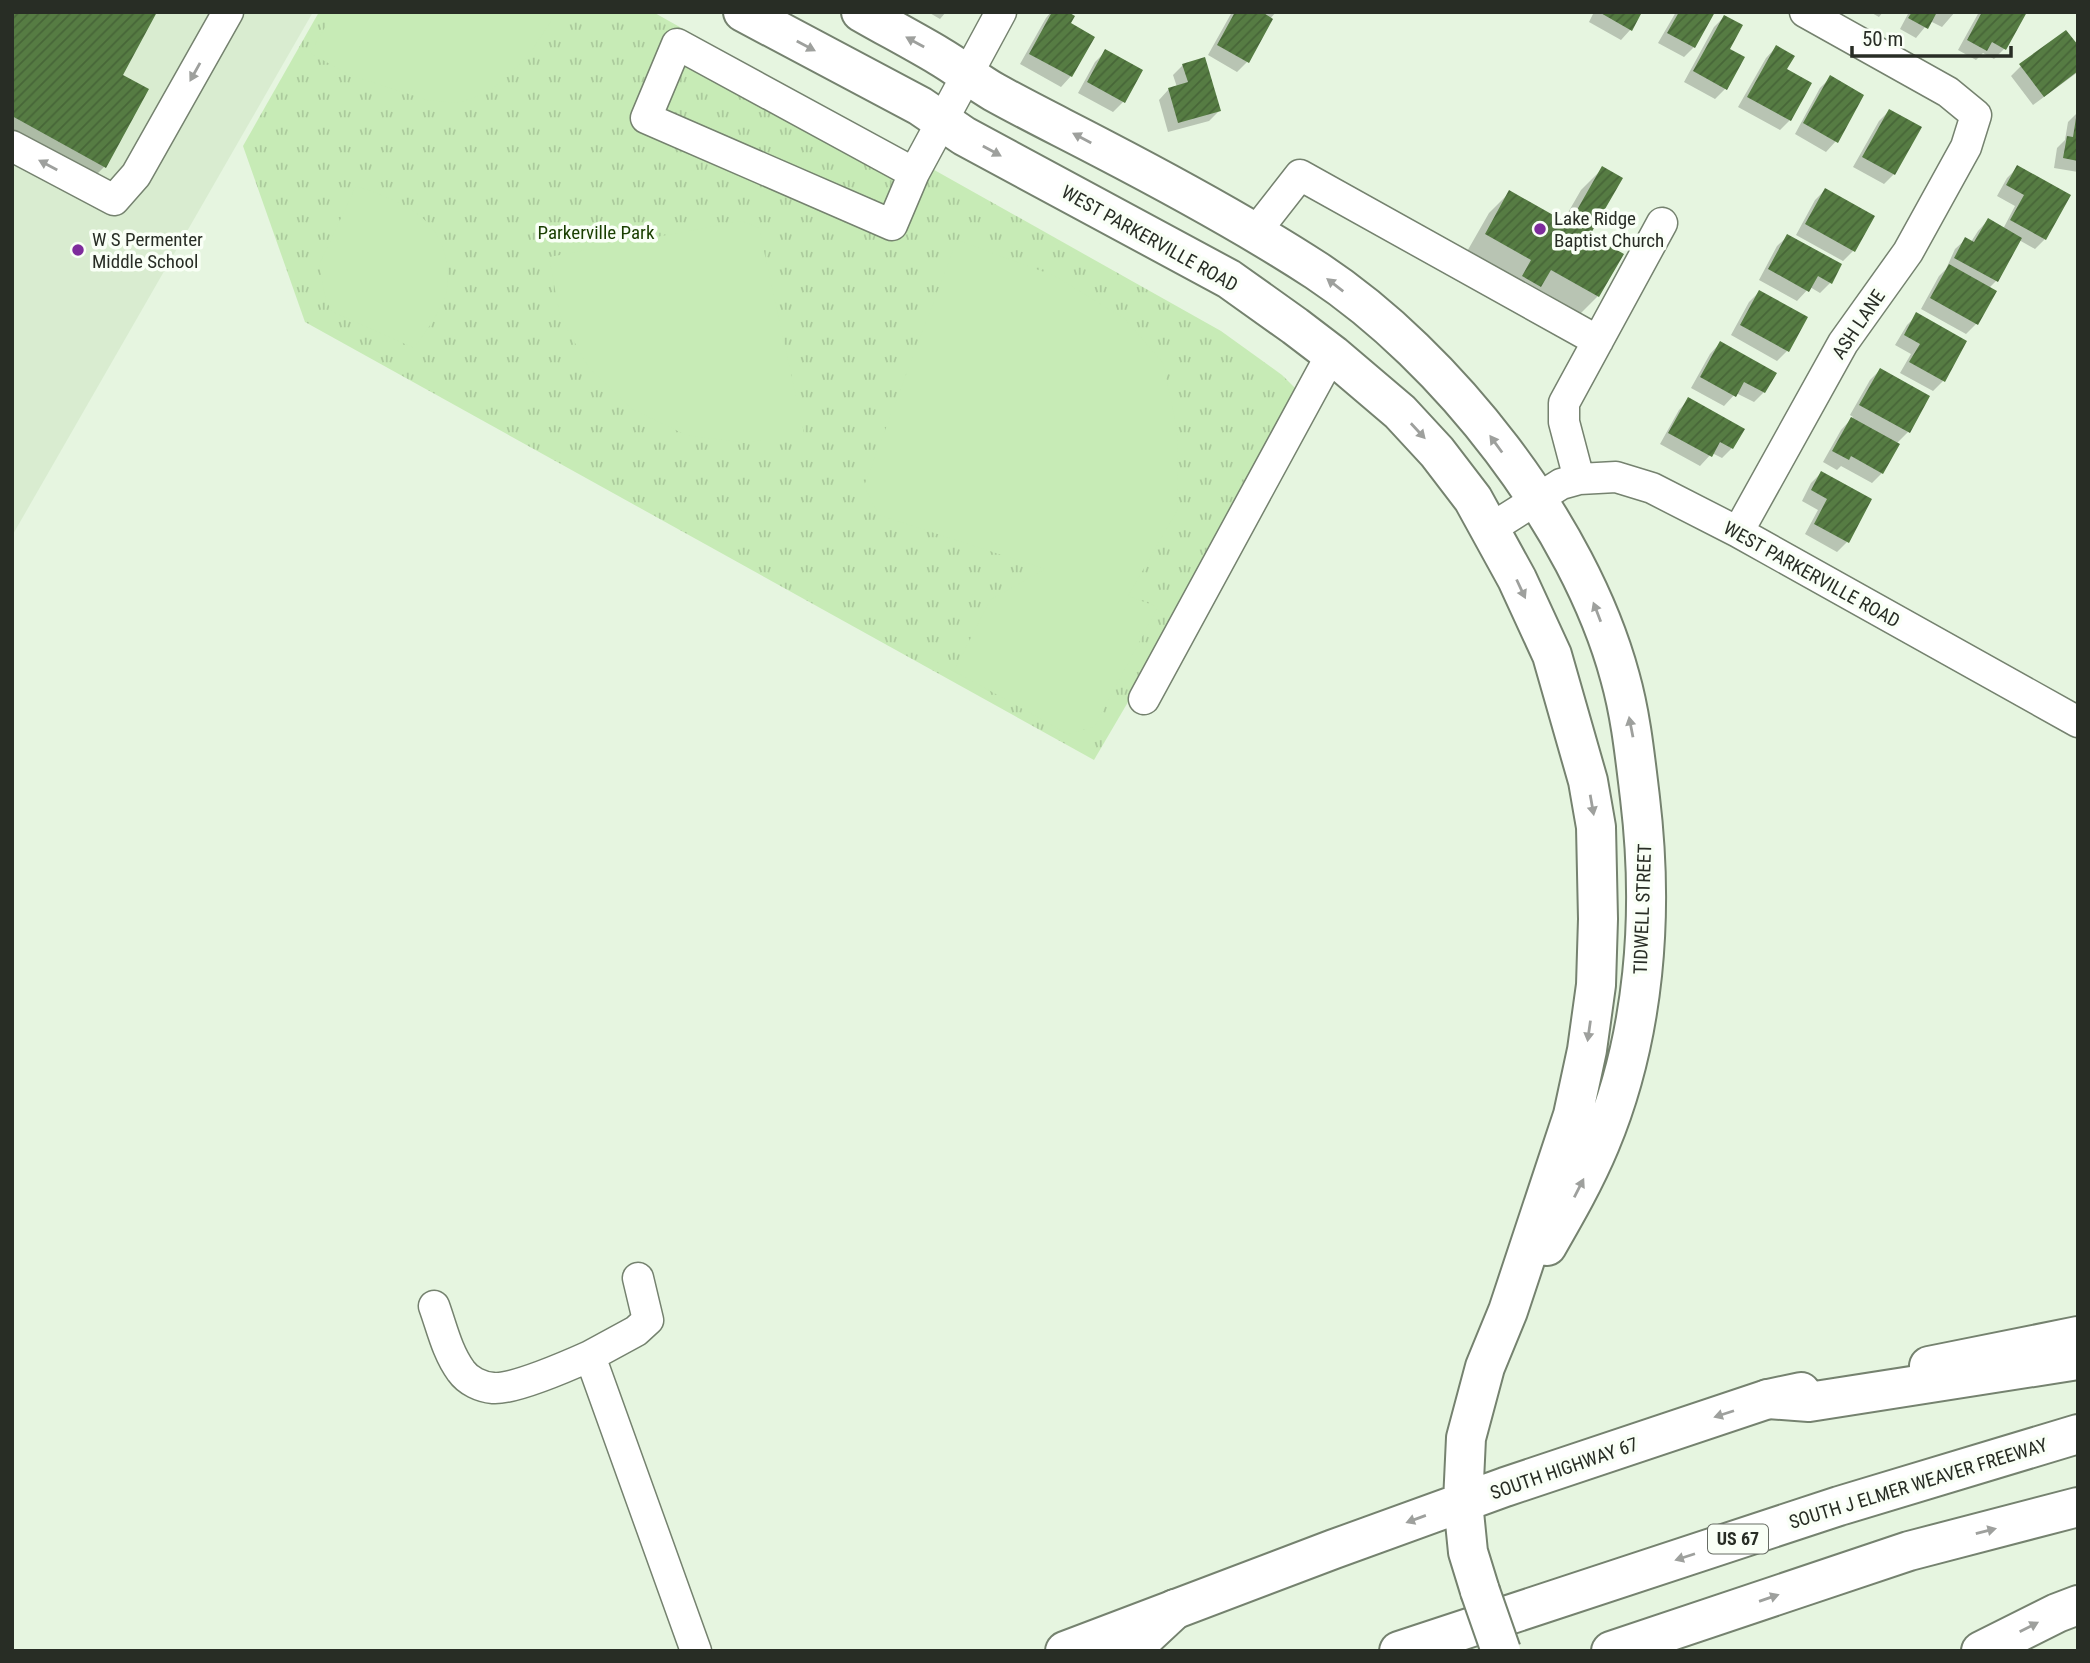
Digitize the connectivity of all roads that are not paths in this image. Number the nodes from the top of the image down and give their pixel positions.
1 (228, 12) edge
2 (743, 12) edge
3 (861, 12) edge
4 (1001, 12) edge
5 (1805, 12) edge
6 (968, 74) junction
7 (943, 120) junction
8 (12, 146) edge
9 (914, 173) junction
10 (1662, 223) dead end
11 (1257, 233) junction
12 (1229, 279) junction
13 (1598, 341) junction
14 (1333, 355) junction
15 (1579, 479) junction
16 (1536, 499) junction
17 (1490, 529) junction
18 (1738, 531) junction
19 (1144, 699) dead end
20 (2078, 722) edge
21 (638, 1278) dead end
22 (434, 1306) dead end
23 (1508, 1311) junction
24 (2078, 1336) edge
25 (590, 1356) junction
26 (2078, 1360) edge
27 (1768, 1399) junction
28 (2078, 1434) edge
29 (1463, 1502) junction
30 (2078, 1507) edge
31 (2078, 1605) edge
32 (1175, 1609) junction
33 (696, 1651) edge
34 (1065, 1651) edge
35 (1130, 1651) edge
36 (1399, 1651) edge
37 (1501, 1651) edge
38 (1611, 1651) edge
39 (1980, 1651) edge

1 -> 8 street
2 -> 7 main road, WEST PARKERVILLE ROAD
6 -> 3 main road
4 - 6 street
5 - 18 street, ASH LANE
6 - 7 street
11 -> 6 main road
7 - 9 street
7 -> 12 main road, WEST PARKERVILLE ROAD
9 - 9 street
10 - 13 street
11 - 12 main road
11 - 13 street
16 -> 11 main road
12 - 14 main road, WEST PARKERVILLE ROAD
13 - 15 street
14 -> 17 main road, WEST PARKERVILLE ROAD
14 - 19 street
15 - 16 street, WEST PARKERVILLE ROAD
15 - 18 street, WEST PARKERVILLE ROAD
16 - 17 street, WEST PARKERVILLE ROAD
23 -> 16 main road, TIDWELL STREET
17 -> 23 main road, TIDWELL STREET
18 - 20 street, WEST PARKERVILLE ROAD
21 - 25 street
22 - 25 street
23 - 29 main road, TIDWELL STREET
24 - 27 main road, SOUTH HIGHWAY 67
25 - 33 street
26 - 27 main road
27 -> 29 main road, SOUTH HIGHWAY 67
28 -> 36 main road, SOUTH J ELMER WEAVER FREEWAY / US 67
29 -> 32 main road, SOUTH HIGHWAY 67
29 - 37 main road, TIDWELL STREET, bridge
38 -> 30 main road
39 -> 31 main road
32 - 34 main road, SOUTH HIGHWAY 67
32 - 35 main road

